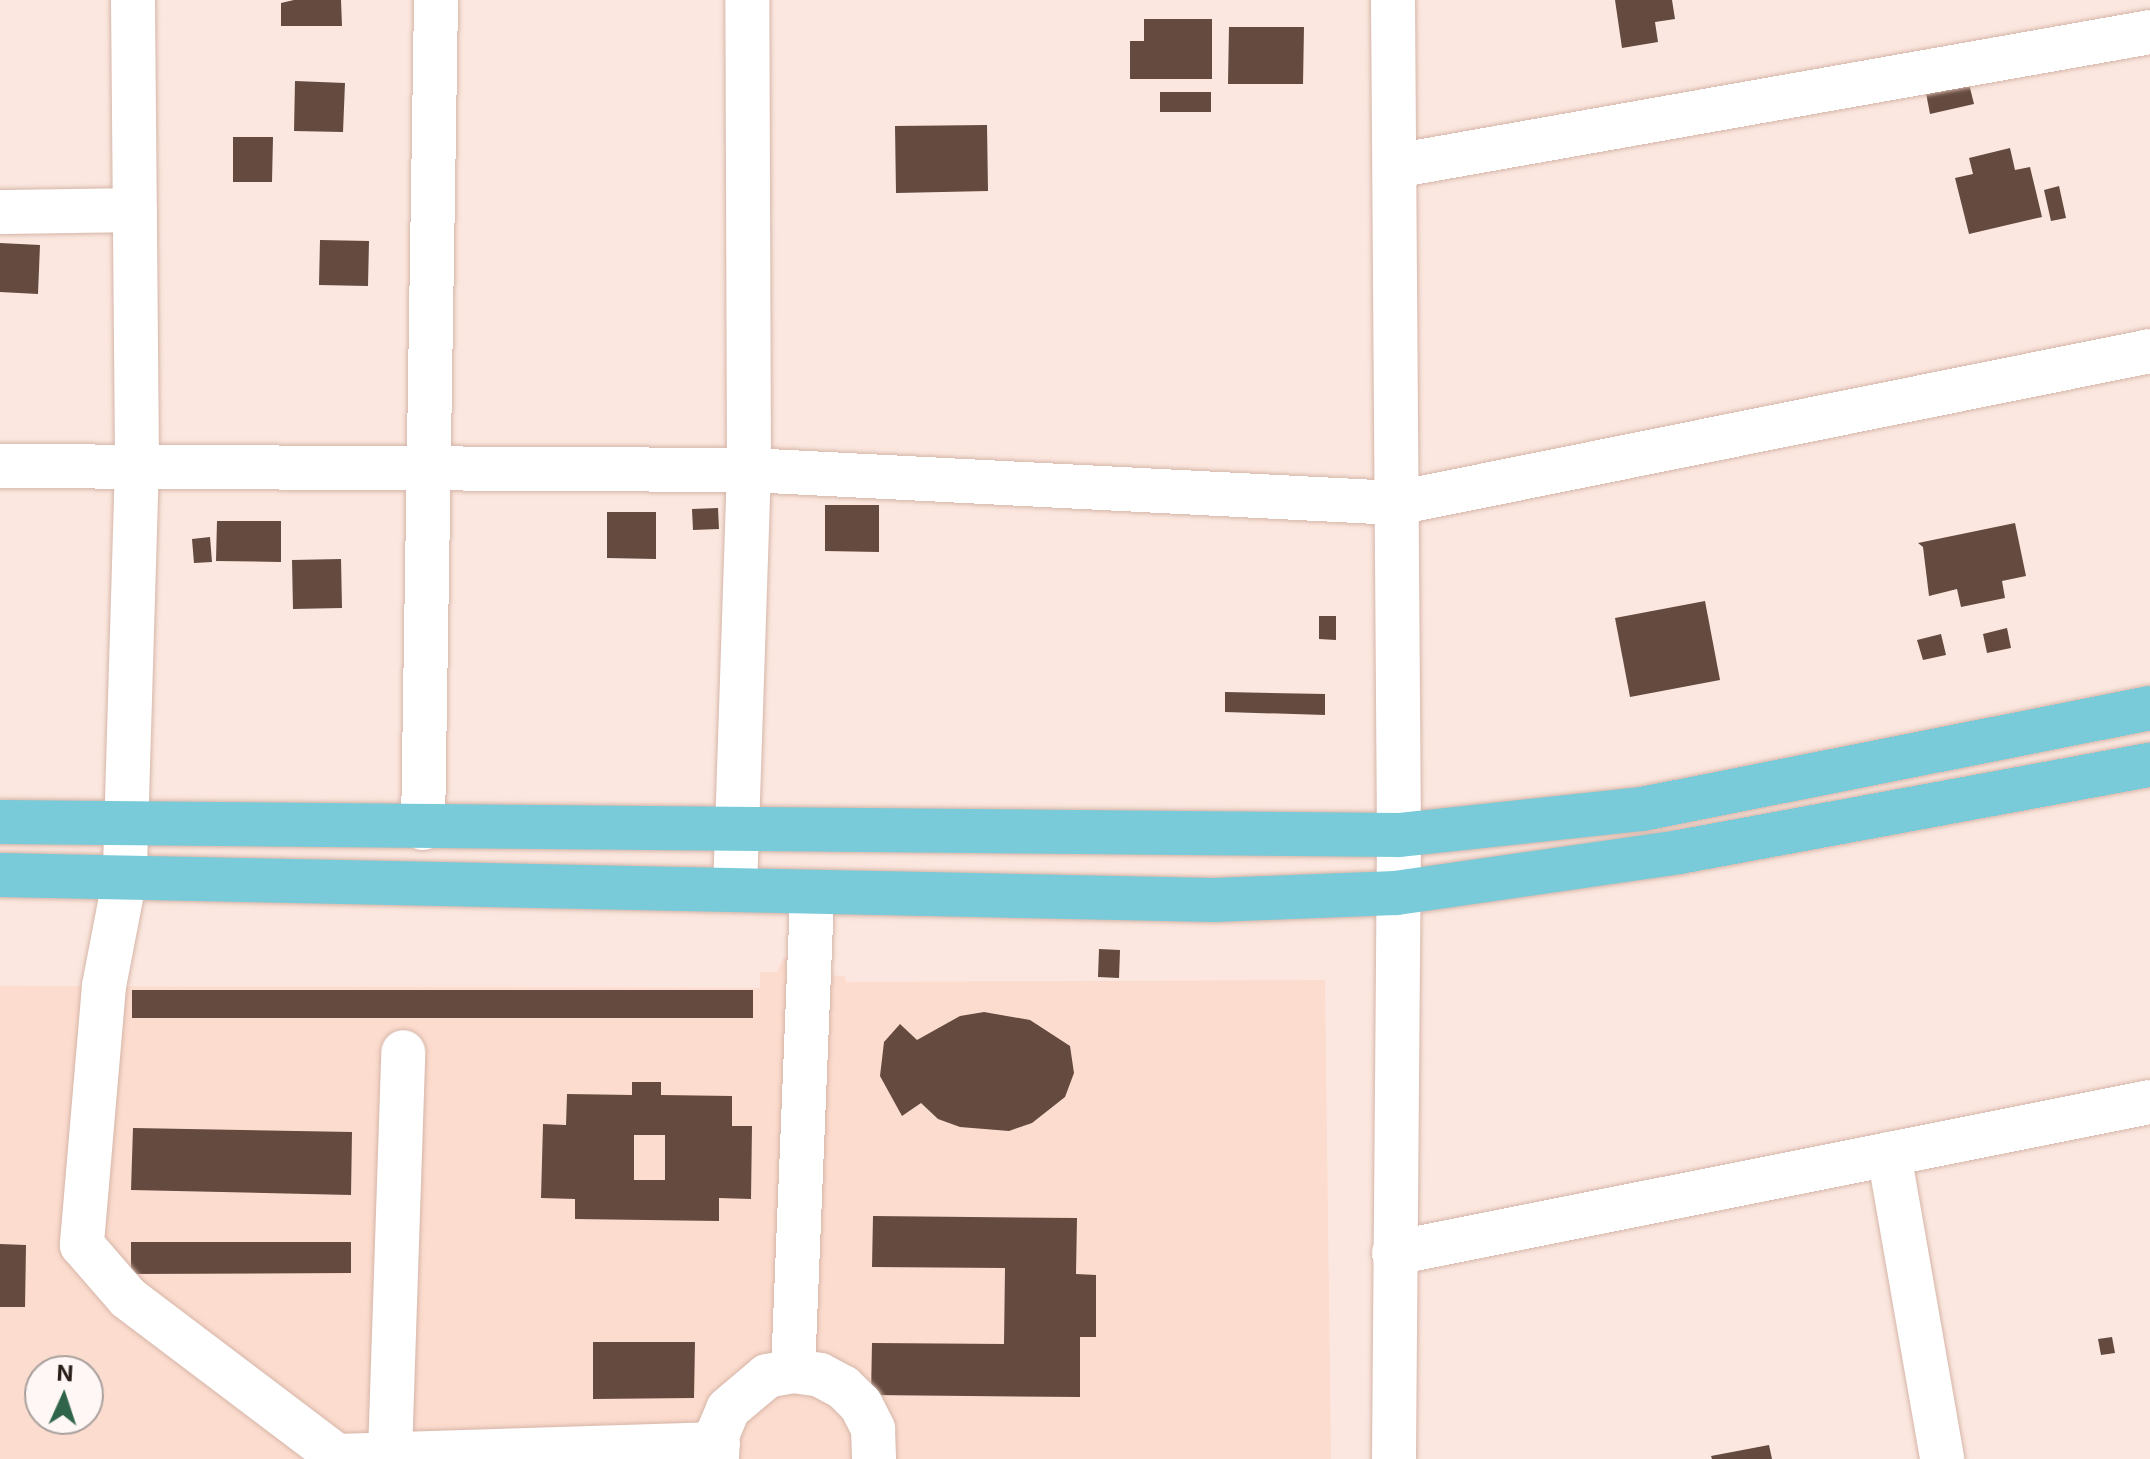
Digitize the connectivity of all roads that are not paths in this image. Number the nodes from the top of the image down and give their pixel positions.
1 (133, 0) edge
2 (436, 0) edge
3 (747, 0) edge
4 (1393, 0) edge
5 (2150, 32) edge
6 (1395, 166) junction
7 (135, 210) junction
8 (0, 212) edge
9 (2150, 351) edge
10 (137, 463) junction
11 (0, 466) edge
12 (428, 466) junction
13 (749, 470) junction
14 (1397, 503) junction
15 (2150, 708) edge
16 (2150, 765) edge
17 (0, 822) edge
18 (127, 824) junction
19 (423, 828) junction
20 (737, 832) junction
21 (1399, 835) junction
22 (0, 875) edge
23 (125, 877) junction
24 (735, 890) junction
25 (1396, 893) junction
26 (812, 894) junction
27 (403, 1052) dead end
28 (2150, 1102) edge
29 (1889, 1154) junction
30 (1394, 1253) junction
31 (793, 1371) junction
32 (717, 1452) edge
33 (390, 1454) junction
34 (337, 1457) edge
35 (874, 1459) edge
36 (1394, 1459) edge
37 (1942, 1459) edge

1 - 7 street
2 - 12 street
3 - 13 street
4 - 6 street
5 - 6 street
6 - 14 street
7 - 8 street
7 - 10 street
9 - 14 street
10 - 11 street
10 - 12 street
10 - 18 street
12 - 13 street
12 - 19 street
13 - 14 street
13 - 20 street
14 - 21 street
15 - 21 main road
16 - 25 main road
17 - 18 main road
18 - 19 main road
18 - 23 street
19 - 20 main road
20 - 21 main road
20 - 24 street
21 - 25 street
22 - 23 main road
23 - 24 main road
23 - 34 street
24 - 26 main road
25 - 26 main road
25 - 30 street
26 - 31 street
27 - 33 street
28 - 29 street
29 - 30 street
29 - 37 street
30 - 36 street
31 - 32 street
31 - 35 street
32 - 33 street
33 - 34 street

